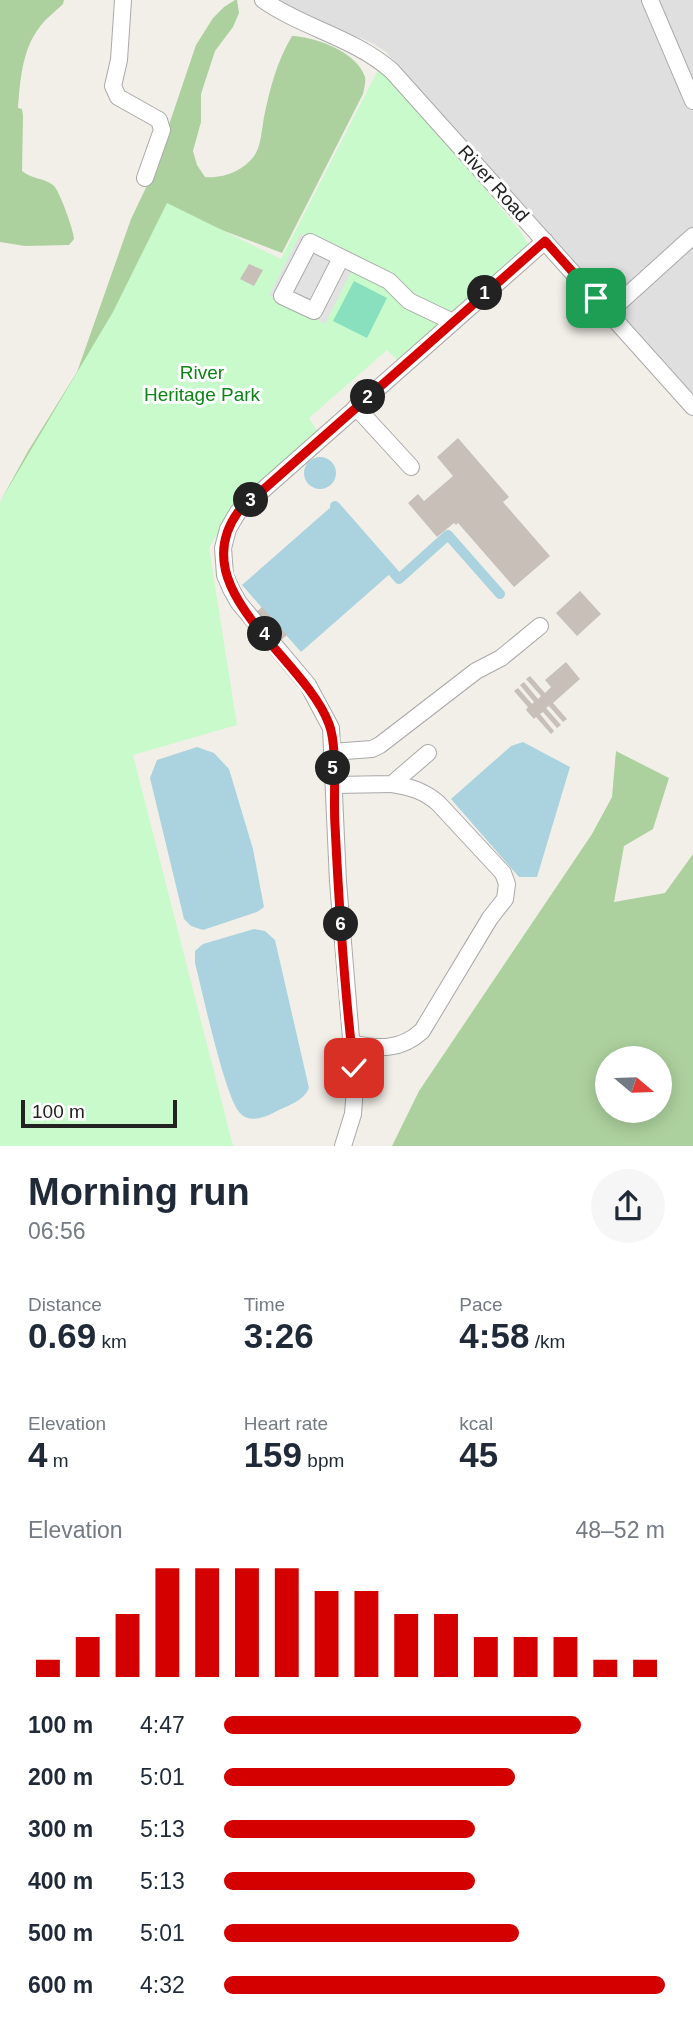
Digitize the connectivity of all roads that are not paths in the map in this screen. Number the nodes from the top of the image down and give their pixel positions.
1 (123, 0) edge
2 (263, 0) edge
3 (650, 0) edge
4 (283, 5) edge
5 (693, 101) edge
6 (145, 178) dead end
7 (693, 236) edge
8 (545, 241) junction
9 (341, 258) dead end
10 (609, 312) junction
11 (453, 322) junction
12 (356, 407) junction
13 (693, 407) edge
14 (411, 467) dead end
15 (540, 626) dead end
16 (332, 752) junction
17 (428, 753) dead end
18 (392, 784) junction
19 (334, 785) junction
20 (351, 1043) junction
21 (343, 1146) edge

1 - 6 street
2 - 4 street, River Road
3 - 5 street
4 - 8 street, River Road
7 - 10 street
8 - 10 street, River Road
8 - 11 street
9 - 11 street
10 - 13 street, River Road
11 - 12 street
12 - 14 street
12 - 16 street
15 - 16 street
16 - 19 street
17 - 18 street
18 - 19 street
18 - 20 street
19 - 20 street
20 - 21 street

